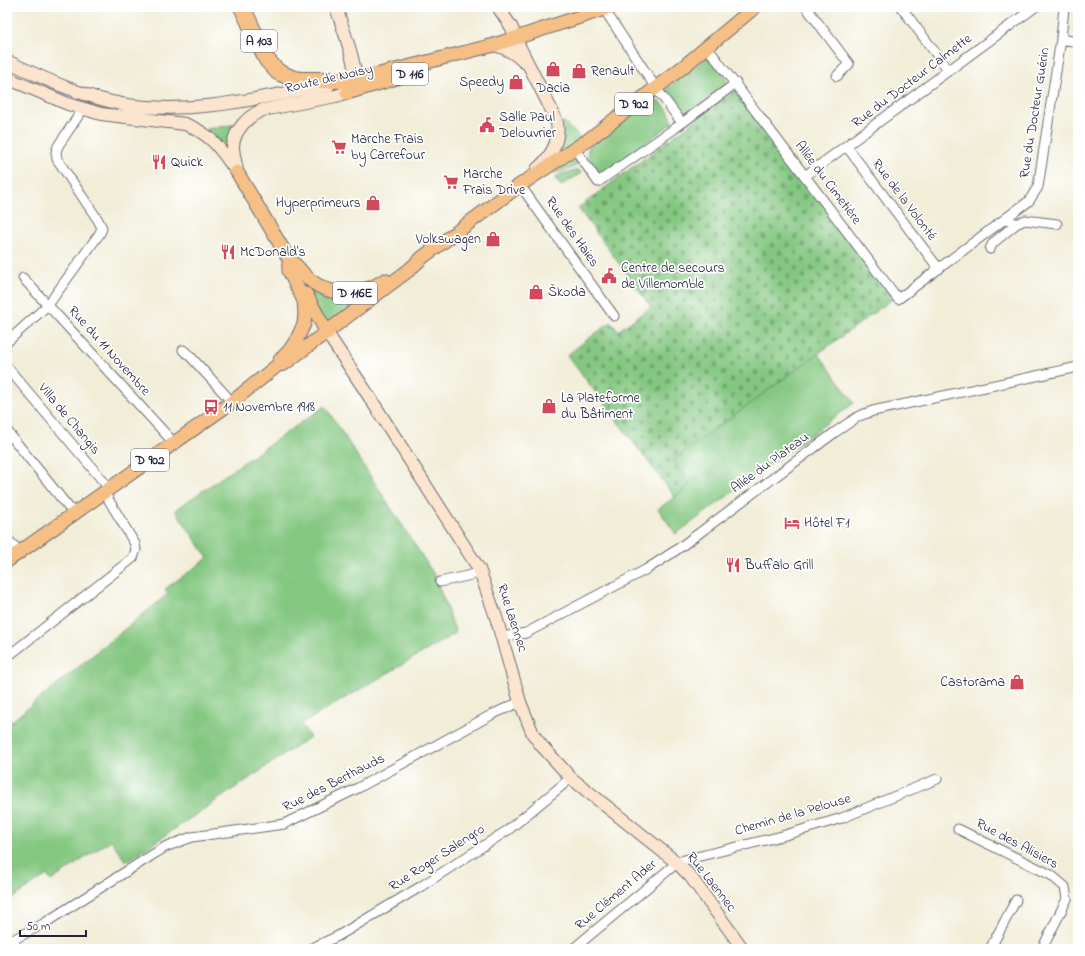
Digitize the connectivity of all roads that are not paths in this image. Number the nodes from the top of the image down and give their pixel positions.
1 (242, 7) edge
2 (336, 7) edge
3 (498, 7) edge
4 (806, 7) edge
5 (901, 7) edge
6 (1035, 7) edge
7 (1064, 7) edge
8 (607, 8) edge
9 (750, 10) edge
10 (515, 38) junction
11 (1061, 39) junction
12 (1078, 42) edge
13 (494, 44) junction
14 (707, 47) junction
15 (471, 50) junction
16 (7, 61) edge
17 (530, 67) junction
18 (948, 71) junction
19 (837, 76) dead end
20 (7, 78) edge
21 (356, 80) junction
22 (736, 84) junction
23 (31, 88) junction
24 (656, 88) junction
25 (346, 93) junction
26 (83, 109) junction
27 (682, 123) junction
28 (847, 147) junction
29 (575, 149) junction
30 (237, 172) junction
31 (805, 176) junction
32 (520, 185) junction
33 (1007, 218) junction
34 (1016, 224) junction
35 (1057, 224) dead end
36 (990, 249) dead end
37 (423, 257) junction
38 (289, 259) junction
39 (939, 269) junction
40 (23, 278) dead end
41 (898, 299) joint
42 (48, 305) junction
43 (614, 316) dead end
44 (327, 333) junction
45 (299, 336) junction
46 (7, 342) edge
47 (183, 350) dead end
48 (278, 365) junction
49 (7, 367) edge
50 (1078, 368) edge
51 (232, 402) junction
52 (7, 432) edge
53 (174, 443) junction
54 (107, 490) junction
55 (74, 514) junction
56 (7, 539) edge
57 (20, 552) junction
58 (7, 561) edge
59 (480, 573) junction
60 (440, 582) dead end
61 (502, 637) junction
62 (7, 657) edge
63 (520, 702) junction
64 (570, 778) junction
65 (937, 778) dead end
66 (958, 829) dead end
67 (676, 862) junction
68 (1016, 900) dead end
69 (7, 943) edge
70 (310, 949) edge
71 (573, 949) edge
72 (742, 949) edge
73 (990, 949) edge
74 (1042, 949) edge

1 - 21 highway, A 103
2 - 21 street
3 - 10 street
4 - 19 street
5 - 18 street
6 - 18 street, Rue du Docteur Calmette
7 - 11 street, Rue du Docteur Guérin
8 - 10 main road, Route de Noisy / D 116
8 - 24 street
9 - 14 main road, D 902
10 - 13 main road, Route de Noisy / D 116
10 - 17 street
11 - 12 street
11 - 33 street, Rue du Docteur Guérin
13 - 15 main road, Route de Noisy / D 116
13 - 17 street
14 - 22 street, Allée du Cimetière
14 - 24 main road, D 902
15 - 21 main road, Route de Noisy / D 116
15 - 25 main road, Route de Noisy / D 116
16 - 21 street, D 116
16 - 23 street
17 - 32 street
18 - 28 street, Rue du Docteur Calmette
20 - 23 street
21 - 25 street
22 - 27 street
22 - 31 street, Allée du Cimetière
23 - 26 street
24 - 27 street
24 - 29 main road, D 902
25 - 30 street, Route de Noisy / D 116
26 - 30 street
26 - 42 street
27 - 29 street
28 - 31 street, Rue du Docteur Calmette
28 - 39 street, Rue de la Volonté
29 - 32 main road, D 902
30 - 38 main road, Rue Laennec / D 116E
31 - 41 street, Allée du Cimetière
32 - 37 main road, D 902
32 - 43 street, Rue des Haies
33 - 34 street
33 - 39 street, Rue du Docteur Guérin
34 - 35 street
34 - 36 street
37 - 38 main road, Rue Laennec / D 116E
37 - 44 main road, D 902
38 - 44 main road, Rue Laennec / D 116E
38 - 45 main road, Rue Laennec / D 116E
39 - 41 street, Rue du Docteur Guérin
40 - 42 street, Rue du 11 Novembre
42 - 46 street
42 - 53 street, Rue du 11 Novembre
44 - 45 main road
44 - 48 main road, D 902
44 - 59 street, Rue Laennec
45 - 48 main road, D 902
47 - 51 street
48 - 51 main road, D 902
49 - 54 street, Villa de Changis
50 - 61 street, Allée du Plateau
51 - 53 main road, D 902
52 - 55 street
53 - 54 main road, D 902
54 - 55 main road, D 902
54 - 62 street, Villa de Changis
55 - 57 main road, D 902
56 - 57 street
57 - 58 main road, D 902
59 - 60 street
59 - 61 street, Rue Laennec
61 - 63 street, Rue Laennec
63 - 64 street, Rue Laennec
63 - 69 street, Rue des Berthauds
64 - 67 street, Rue Laennec
64 - 70 street, Rue Roger Salengro
65 - 67 street, Chemin de la Pelouse
66 - 74 street, Rue des Alisiers
67 - 71 street, Rue Clément Ader
67 - 72 street, Rue Laennec
68 - 73 street

